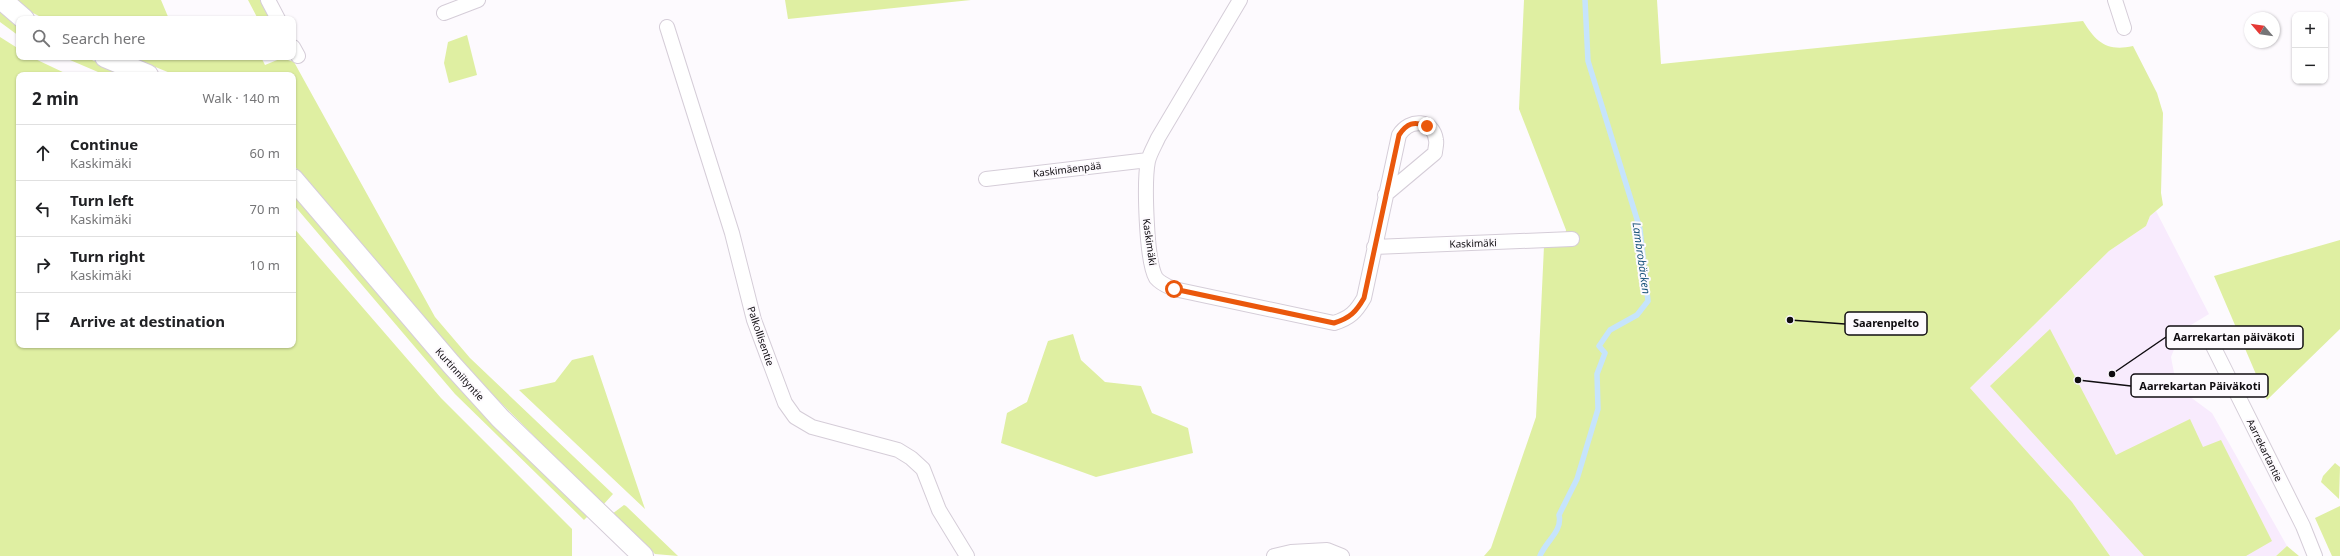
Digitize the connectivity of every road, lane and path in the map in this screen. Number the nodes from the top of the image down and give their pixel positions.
1 (2, 0) edge
2 (268, 0) edge
3 (478, 0) edge
4 (1240, 0) edge
5 (2115, 0) edge
6 (444, 13) dead end
7 (21, 16) edge
8 (276, 16) edge
9 (667, 27) dead end
10 (2124, 28) dead end
11 (112, 60) edge
12 (141, 72) edge
13 (1148, 160) junction
14 (986, 179) dead end
15 (296, 183) edge
16 (1385, 195) junction
17 (1572, 239) dead end
18 (1374, 247) junction
19 (2212, 346) dead end
20 (964, 555) edge
21 (643, 556) edge
22 (1274, 556) edge
23 (1342, 556) edge
24 (2315, 556) edge

1 - 7 street
2 - 8 street
3 - 6 street
4 - 13 street, Kaskimäki
5 - 10 street
9 - 20 street, Palkollisentie
11 - 12 street
13 - 14 street, Kaskimäenpää
13 - 18 street, Kaskimäki
15 - 21 street, Kurtinniityntie
16 - 16 street, Kaskimäki
16 - 18 street, Kaskimäki
17 - 18 street, Kaskimäki
19 - 24 street, Aarrekartantie
22 - 23 street

